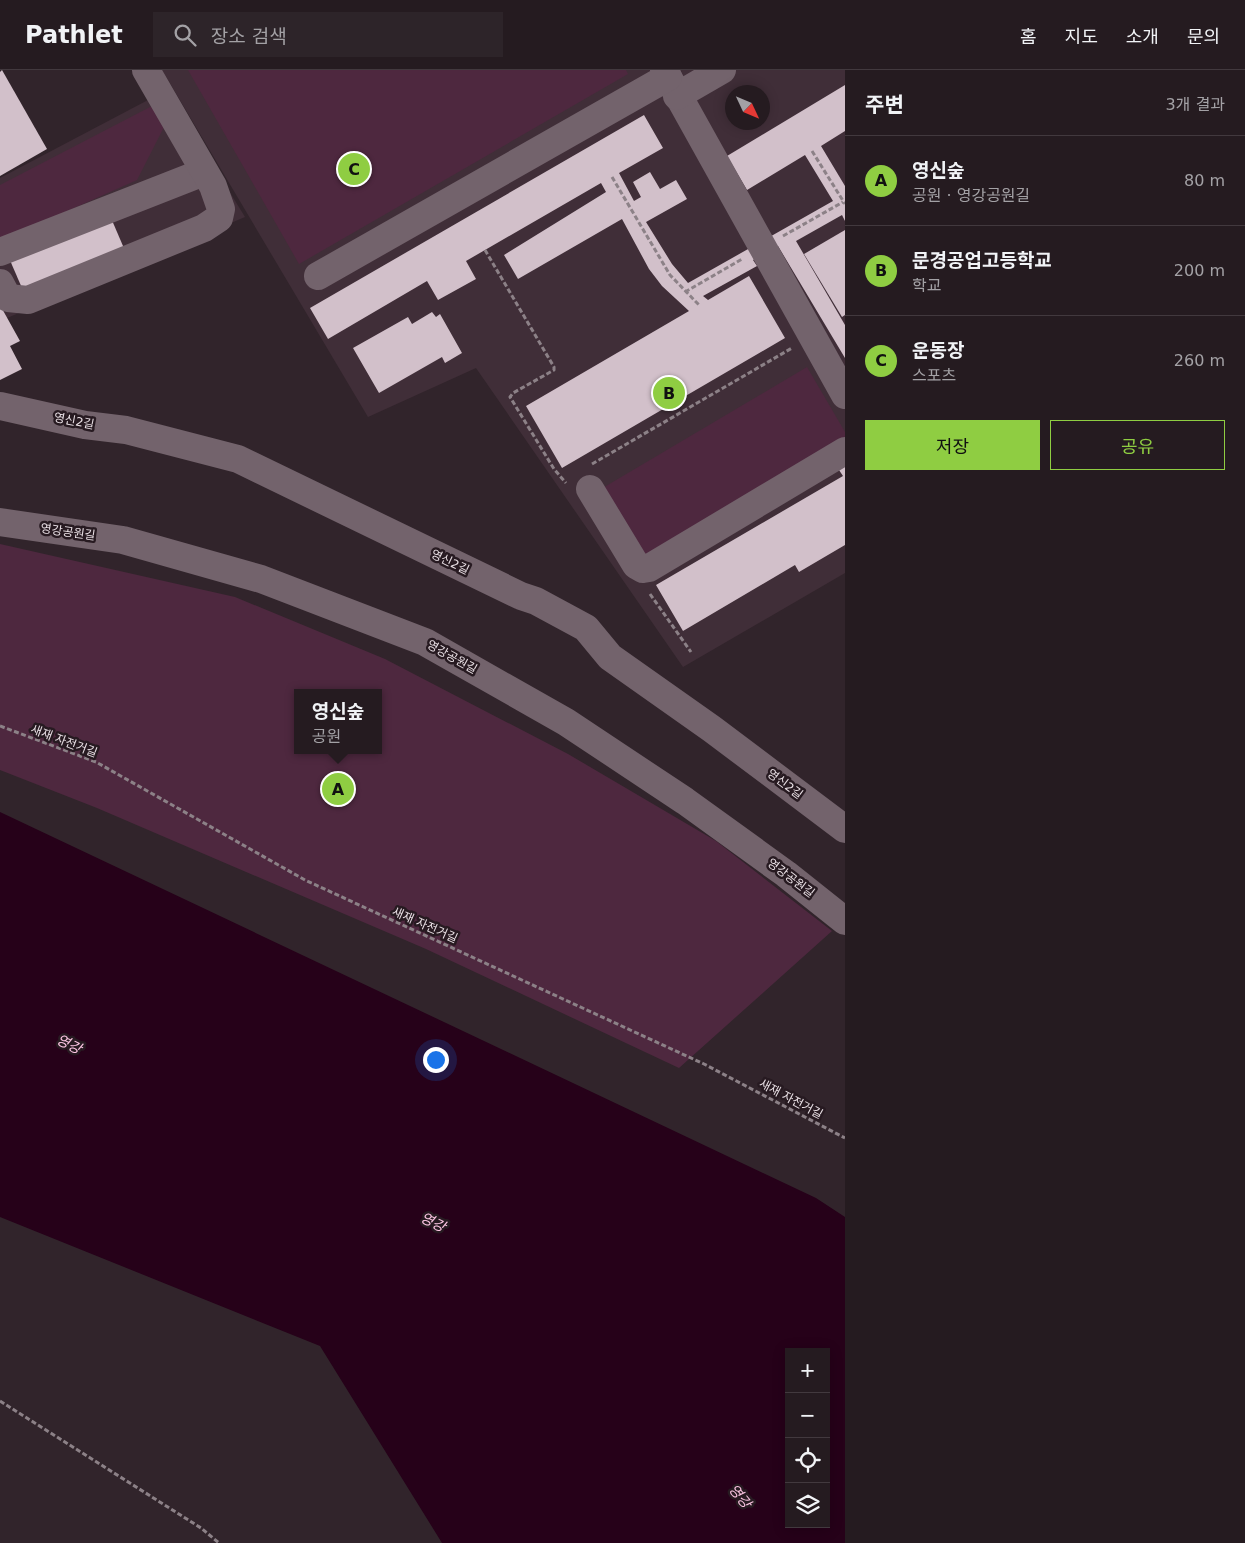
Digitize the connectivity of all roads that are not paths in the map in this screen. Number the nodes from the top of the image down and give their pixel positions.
1 (146, 70) edge
2 (722, 70) edge
3 (670, 81) edge
4 (209, 179) junction
5 (0, 252) edge
6 (318, 276) dead end
7 (0, 283) edge
8 (845, 395) edge
9 (0, 406) edge
10 (845, 451) edge
11 (580, 480) road end
12 (0, 522) edge
13 (845, 829) edge
14 (845, 921) edge

1 - 4 street
2 - 3 street
3 - 6 street
3 - 8 street
4 - 5 street
4 - 7 street
9 - 13 street, 영신2길
10 - 11 street
12 - 14 street, 영강공원길

